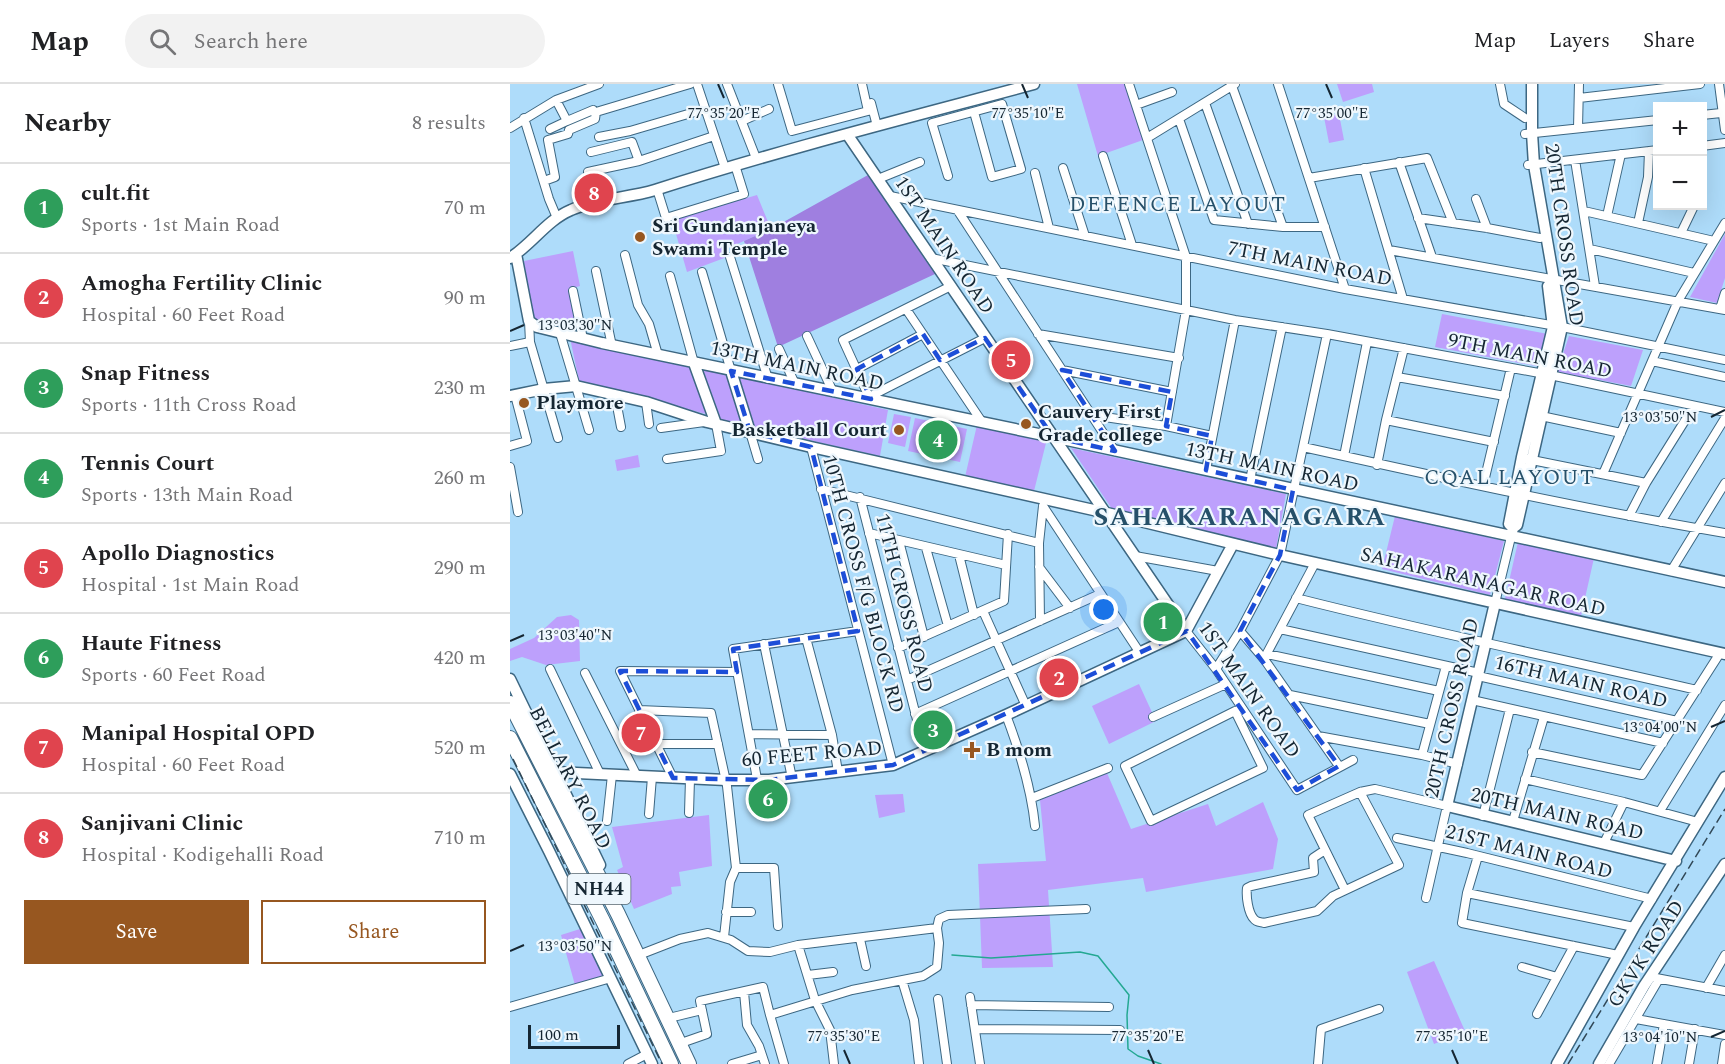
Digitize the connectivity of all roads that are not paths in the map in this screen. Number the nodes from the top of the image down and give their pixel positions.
1 (599, 84) edge
2 (690, 84) edge
3 (697, 84) edge
4 (727, 84) edge
5 (778, 84) edge
6 (862, 84) edge
7 (867, 84) edge
8 (1034, 84) edge
9 (1129, 84) edge
10 (1278, 84) edge
11 (1500, 84) edge
12 (1526, 84) edge
13 (1532, 84) edge
14 (1579, 84) edge
15 (1700, 84) edge
16 (1719, 84) edge
17 (1234, 85) edge
18 (1172, 92) dead end
19 (1579, 98) junction
20 (556, 100) junction
21 (1204, 103) junction
22 (1136, 105) junction
23 (705, 109) junction
24 (769, 109) dead end
25 (962, 109) junction
26 (592, 110) dead end
27 (974, 112) junction
28 (1721, 113) junction
29 (1707, 114) edge
30 (525, 118) junction
31 (843, 118) junction
32 (1526, 118) junction
33 (1179, 119) junction
34 (1653, 120) edge
35 (742, 121) junction
36 (567, 122) junction
37 (877, 126) junction
38 (510, 128) edge
39 (1578, 128) junction
40 (550, 129) dead end
41 (1725, 130) edge
42 (630, 131) junction
43 (792, 131) junction
44 (1528, 133) junction
45 (847, 134) junction
46 (599, 136) dead end
47 (714, 136) junction
48 (1147, 138) junction
49 (632, 142) junction
50 (1725, 143) edge
51 (1707, 145) edge
52 (794, 148) junction
53 (1653, 150) edge
54 (591, 152) dead end
55 (1621, 154) junction
56 (1653, 154) edge
57 (1103, 156) dead end
58 (756, 158) junction
59 (1575, 160) junction
60 (639, 161) junction
61 (920, 162) dead end
62 (1399, 162) junction
63 (1531, 165) junction
64 (730, 166) junction
65 (1063, 168) dead end
66 (1364, 168) junction
67 (588, 172) dead end
68 (1035, 173) dead end
69 (948, 176) dead end
70 (1309, 177) junction
71 (878, 179) junction
72 (544, 181) junction
73 (657, 189) junction
74 (890, 196) junction
75 (1476, 199) dead end
76 (1692, 210) edge
77 (958, 211) junction
78 (1584, 211) junction
79 (1607, 216) junction
80 (557, 218) junction
81 (1418, 218) junction
82 (1453, 223) junction
83 (1638, 223) junction
84 (1725, 223) edge
85 (1248, 224) junction
86 (1283, 227) junction
87 (1325, 227) junction
88 (1049, 228) junction
89 (1487, 228) junction
90 (1681, 233) junction
91 (1085, 236) junction
92 (1540, 238) junction
93 (1714, 241) junction
94 (1132, 245) junction
95 (1590, 249) junction
96 (1389, 250) junction
97 (512, 255) edge
98 (625, 255) dead end
99 (730, 257) dead end
100 (1186, 257) junction
101 (1432, 257) junction
102 (932, 258) junction
103 (596, 271) dead end
104 (702, 272) dead end
105 (999, 273) junction
106 (1694, 273) junction
107 (670, 276) dead end
108 (1550, 278) junction
109 (951, 286) junction
110 (1595, 286) junction
111 (1345, 289) junction
112 (573, 291) dead end
113 (1725, 293) edge
114 (1403, 299) junction
115 (1678, 301) junction
116 (906, 309) junction
117 (1723, 309) edge
118 (1186, 310) junction
119 (1235, 320) junction
120 (530, 321) junction
121 (1282, 327) junction
122 (1558, 327) junction
123 (560, 333) junction
124 (923, 334) junction
125 (1038, 334) junction
126 (1327, 334) junction
127 (807, 336) dead end
128 (985, 338) junction
129 (583, 339) junction
130 (530, 342) junction
131 (1367, 342) junction
132 (510, 346) edge
133 (612, 346) junction
134 (1658, 347) junction
135 (1404, 348) junction
136 (779, 349) dead end
137 (658, 355) junction
138 (1179, 358) junction
139 (940, 360) junction
140 (1725, 360) edge
141 (1652, 361) junction
142 (694, 363) junction
143 (1511, 368) junction
144 (857, 369) junction
145 (1062, 370) junction
146 (731, 371) junction
147 (1546, 374) junction
148 (1397, 377) junction
149 (1725, 377) edge
150 (768, 379) junction
151 (795, 384) junction
152 (576, 386) junction
153 (544, 389) junction
154 (833, 392) junction
155 (1172, 392) junction
156 (1638, 394) junction
157 (512, 395) edge
158 (615, 395) junction
159 (1505, 396) junction
160 (870, 398) junction
161 (646, 402) junction
162 (1694, 406) junction
163 (1725, 412) edge
164 (1091, 415) junction
165 (1541, 416) junction
166 (1725, 418) edge
167 (1386, 420) junction
168 (982, 422) junction
169 (711, 423) junction
170 (649, 424) dead end
171 (1166, 426) junction
172 (621, 427) dead end
173 (661, 428) dead end
174 (589, 430) dead end
175 (750, 432) junction
176 (1621, 433) junction
177 (1212, 436) junction
178 (1053, 437) junction
179 (558, 438) dead end
180 (1494, 442) junction
181 (510, 446) edge
182 (811, 447) junction
183 (1302, 447) junction
184 (1115, 452) junction
185 (1344, 456) junction
186 (1526, 458) junction
187 (667, 459) dead end
188 (758, 459) dead end
189 (1377, 465) junction
190 (510, 467) edge
191 (1206, 470) junction
192 (1603, 474) junction
193 (1250, 480) junction
194 (1646, 483) junction
195 (1725, 483) edge
196 (1483, 486) junction
197 (821, 489) junction
198 (1293, 490) junction
199 (1519, 493) junction
200 (860, 497) junction
201 (1721, 498) edge
202 (1043, 503) junction
203 (518, 512) dead end
204 (1107, 513) junction
205 (1629, 516) junction
206 (1661, 522) junction
207 (1697, 528) junction
208 (1512, 532) junction
209 (869, 533) junction
210 (1725, 533) edge
211 (1008, 534) junction
212 (899, 541) junction
213 (1039, 543) junction
214 (1233, 544) junction
215 (926, 548) junction
216 (959, 555) junction
217 (1280, 555) junction
218 (1135, 556) junction
219 (1315, 563) junction
220 (1006, 565) junction
221 (1039, 567) junction
222 (1671, 570) junction
223 (1218, 571) junction
224 (1725, 582) edge
225 (1100, 594) junction
226 (1296, 598) junction
227 (1495, 603) junction
228 (1070, 608) junction
229 (983, 610) junction
230 (974, 615) junction
231 (1040, 621) junction
232 (1119, 622) junction
233 (948, 626) junction
234 (1280, 629) junction
235 (858, 631) junction
236 (1186, 631) junction
237 (1240, 631) junction
238 (924, 637) junction
239 (806, 638) junction
240 (997, 640) junction
241 (1486, 642) junction
242 (764, 644) junction
243 (898, 648) junction
244 (1140, 652) junction
245 (1723, 654) edge
246 (1266, 657) junction
247 (1446, 666) junction
248 (550, 669) dead end
249 (1216, 669) junction
250 (1011, 671) junction
251 (737, 672) junction
252 (585, 673) dead end
253 (1478, 674) junction
254 (510, 679) edge
255 (906, 680) junction
256 (1226, 684) junction
257 (1697, 690) junction
258 (1439, 691) junction
259 (1290, 695) junction
260 (1472, 700) junction
261 (510, 703) edge
262 (1725, 705) edge
263 (1026, 706) junction
264 (1510, 709) junction
265 (639, 710) junction
266 (915, 714) junction
267 (510, 715) edge
268 (1006, 715) junction
269 (1153, 717) dead end
270 (1544, 717) junction
271 (1677, 721) junction
272 (1430, 724) junction
273 (749, 734) junction
274 (1260, 734) junction
275 (784, 735) junction
276 (831, 735) junction
277 (1318, 736) junction
278 (510, 738) edge
279 (1249, 740) junction
280 (1663, 743) junction
281 (655, 744) junction
282 (718, 744) junction
283 (510, 747) edge
284 (925, 751) junction
285 (1533, 752) junction
286 (1422, 755) junction
287 (1353, 760) dead end
288 (1458, 764) junction
289 (893, 765) junction
290 (1339, 766) junction
291 (1108, 768) dead end
292 (555, 772) junction
293 (838, 772) junction
294 (510, 774) edge
295 (600, 774) junction
296 (612, 775) junction
297 (637, 776) junction
298 (652, 777) junction
299 (1725, 777) edge
300 (673, 778) junction
301 (792, 778) junction
302 (690, 779) junction
303 (758, 779) junction
304 (1525, 779) junction
305 (726, 780) junction
306 (1360, 792) junction
307 (1032, 798) junction
308 (1624, 802) junction
309 (1447, 806) junction
310 (1660, 811) junction
311 (689, 813) dead end
312 (649, 814) dead end
313 (1483, 816) junction
314 (608, 821) dead end
315 (1513, 821) junction
316 (1698, 822) junction
317 (1035, 826) dead end
318 (1397, 838) dead end
319 (1604, 843) junction
320 (1438, 847) junction
321 (1325, 850) junction
322 (1478, 856) junction
323 (1676, 861) junction
324 (1725, 864) edge
325 (736, 868) junction
326 (1345, 890) junction
327 (1467, 892) junction
328 (1426, 898) dead end
329 (1652, 899) junction
330 (1086, 909) dead end
331 (726, 912) junction
332 (751, 912) dead end
333 (778, 926) dead end
334 (1634, 927) junction
335 (937, 928) junction
336 (724, 937) junction
337 (860, 939) junction
338 (798, 945) junction
339 (1574, 946) junction
340 (644, 953) junction
341 (1618, 955) junction
342 (1725, 956) edge
343 (866, 966) dead end
344 (1522, 967) dead end
345 (833, 972) dead end
346 (808, 975) junction
347 (611, 978) junction
348 (1557, 978) junction
349 (1655, 978) junction
350 (902, 980) junction
351 (1706, 988) junction
352 (1725, 991) edge
353 (744, 992) junction
354 (938, 999) dead end
355 (815, 1000) junction
356 (510, 1007) edge
357 (1109, 1007) dead end
358 (1379, 1009) dead end
359 (702, 1010) junction
360 (1537, 1014) dead end
361 (770, 1015) junction
362 (673, 1017) junction
363 (1636, 1019) junction
364 (1664, 1024) junction
365 (975, 1029) junction
366 (1695, 1029) junction
367 (1119, 1030) dead end
368 (1725, 1035) edge
369 (684, 1042) junction
370 (1725, 1044) edge
371 (762, 1055) junction
372 (650, 1059) edge
373 (1657, 1062) edge
374 (628, 1064) edge
375 (666, 1064) edge
376 (671, 1064) edge
377 (683, 1064) edge
378 (689, 1064) edge
379 (695, 1064) edge
380 (732, 1064) edge
381 (765, 1064) edge
382 (784, 1064) edge
383 (834, 1064) edge
384 (919, 1064) edge
385 (947, 1064) edge
386 (980, 1064) edge
387 (1318, 1064) edge
388 (1557, 1064) edge
389 (1599, 1064) edge
390 (1609, 1064) edge
391 (1689, 1064) edge
392 (1722, 1064) edge

1 - 20 street
2 - 72 street
3 - 23 street
4 - 35 street
5 - 43 street
6 - 31 street
7 - 37 street
8 - 25 street
9 - 22 street
10 - 70 street
11 - 32 street
12 - 32 street, 20TH CROSS ROAD
13 - 44 street, 20TH CROSS ROAD
14 - 19 street
15 - 19 street
16 - 28 street
17 - 21 street
17 - 86 street
18 - 22 street
19 - 39 street
20 - 30 street
20 - 36 street
21 - 33 street
21 - 85 street
22 - 48 street
23 - 42 street
23 - 47 street
24 - 35 street
25 - 27 street
25 - 37 street
25 - 69 street
26 - 36 street
27 - 27 street
28 - 29 street
28 - 41 street
30 - 38 street
30 - 72 street
31 - 43 street
31 - 45 street
32 - 44 street, 20TH CROSS ROAD
33 - 48 street
33 - 85 street
34 - 39 street
35 - 58 street
36 - 40 street
37 - 45 street
39 - 44 street
42 - 46 street
42 - 49 street
43 - 52 street
44 - 63 street, 20TH CROSS ROAD
45 - 52 street
45 - 71 street, 1ST MAIN ROAD
47 - 60 street
47 - 64 street
48 - 100 street
49 - 54 street
49 - 60 street
50 - 51 street
52 - 58 street
53 - 55 street
55 - 59 street
55 - 79 street
56 - 83 street
57 - 94 street
58 - 64 street
59 - 63 street
59 - 78 street
60 - 67 street
61 - 71 street
62 - 66 street
62 - 81 street
62 - 82 street
63 - 92 street, 20TH CROSS ROAD
63 - 108 street, 20TH CROSS ROAD
64 - 73 street
64 - 73 street
65 - 91 street
66 - 70 street
66 - 96 street
68 - 88 street
70 - 87 street
71 - 74 street, 1ST MAIN ROAD
72 - 80 street
73 - 80 street
74 - 77 street, 7TH MAIN ROAD
74 - 102 street, 1ST MAIN ROAD
75 - 89 street
76 - 90 street
77 - 88 street, 7TH MAIN ROAD
77 - 105 street
78 - 79 street
78 - 95 street
79 - 83 street
80 - 97 street
81 - 82 street
81 - 101 street
82 - 89 street
83 - 90 street
84 - 93 street
85 - 86 street
86 - 87 street
87 - 111 street
88 - 91 street, 7TH MAIN ROAD
89 - 92 street
90 - 93 street
91 - 94 street, 7TH MAIN ROAD
92 - 108 street, 20TH CROSS ROAD
93 - 106 street
94 - 100 street, 7TH MAIN ROAD
95 - 106 street
95 - 110 street
96 - 101 street
96 - 114 street
97 - 120 street
98 - 137 street
99 - 150 street
100 - 111 street, 7TH MAIN ROAD
100 - 118 street
101 - 108 street
102 - 105 street, 9TH MAIN ROAD
102 - 109 street, 1ST MAIN ROAD
103 - 133 street
104 - 146 street
105 - 118 street, 9TH MAIN ROAD
105 - 125 street
106 - 115 street
107 - 142 street
108 - 110 street
108 - 122 street, 20TH CROSS ROAD
109 - 116 street
109 - 128 street, 1ST MAIN ROAD
110 - 115 street
111 - 114 street, 7TH MAIN ROAD
112 - 129 street
113 - 117 street
114 - 122 street, 7TH MAIN ROAD
115 - 117 street
115 - 134 street
116 - 124 street
116 - 144 street
118 - 119 street, 9TH MAIN ROAD
118 - 138 street
119 - 121 street, 9TH MAIN ROAD
119 - 177 street
120 - 123 street, 13TH MAIN ROAD
120 - 130 street
121 - 126 street, 9TH MAIN ROAD
121 - 193 street
122 - 134 street, 7TH MAIN ROAD
122 - 147 street, 20TH CROSS ROAD
123 - 129 street, 13TH MAIN ROAD
123 - 152 street
124 - 139 street
124 - 144 street
125 - 138 street
125 - 145 street
126 - 131 street, 9TH MAIN ROAD
126 - 183 street
127 - 154 street
128 - 139 street
128 - 178 street, 1ST MAIN ROAD
129 - 133 street, 13TH MAIN ROAD
130 - 132 street
130 - 153 street
131 - 135 street, 9TH MAIN ROAD
131 - 185 street
133 - 137 street, 13TH MAIN ROAD
134 - 140 street, 7TH MAIN ROAD
134 - 141 street
135 - 143 street, 9TH MAIN ROAD
135 - 148 street
136 - 151 street
137 - 142 street, 13TH MAIN ROAD
138 - 155 street
139 - 160 street
139 - 168 street
141 - 149 street
141 - 156 street
142 - 146 street, 13TH MAIN ROAD
142 - 169 street
143 - 147 street, 9TH MAIN ROAD
143 - 159 street
144 - 160 street
145 - 155 street
145 - 164 street
146 - 150 street, 13TH MAIN ROAD
146 - 175 street
147 - 156 street, 9TH MAIN ROAD
147 - 165 street, 20TH CROSS ROAD
147 - 186 street, 20TH CROSS ROAD
148 - 159 street
148 - 167 street
150 - 151 street, 13TH MAIN ROAD
151 - 154 street, 13TH MAIN ROAD
152 - 153 street, SAHAKARANAGAR ROAD
152 - 158 street, SAHAKARANAGAR ROAD
152 - 174 street
153 - 157 street, SAHAKARANAGAR ROAD
153 - 179 street
154 - 160 street, 13TH MAIN ROAD
155 - 171 street
156 - 162 street, 9TH MAIN ROAD
156 - 176 street
157 - 181 street
158 - 161 street, SAHAKARANAGAR ROAD
158 - 172 street
159 - 180 street
160 - 168 street, 13TH MAIN ROAD
161 - 169 street, SAHAKARANAGAR ROAD
161 - 170 street
162 - 163 street, 9TH MAIN ROAD
162 - 194 street
164 - 171 street
164 - 184 street
165 - 176 street
165 - 186 street, 20TH CROSS ROAD
166 - 206 street
167 - 180 street
167 - 189 street
168 - 178 street, 13TH MAIN ROAD
169 - 173 street
169 - 175 street, SAHAKARANAGAR ROAD
169 - 187 street
171 - 177 street
175 - 182 street, SAHAKARANAGAR ROAD
175 - 188 street
176 - 192 street
177 - 191 street
178 - 184 street, 13TH MAIN ROAD
178 - 204 street, 1ST MAIN ROAD
180 - 196 street
182 - 197 street, 10TH CROSS F/G BLOCK RD
182 - 202 street, SAHAKARANAGAR ROAD
183 - 185 street
183 - 198 street
184 - 191 street, 13TH MAIN ROAD
185 - 189 street
186 - 192 street
186 - 199 street, 20TH CROSS ROAD
189 - 196 street
190 - 203 street
191 - 193 street, 13TH MAIN ROAD
192 - 194 street
193 - 198 street, 13TH MAIN ROAD
194 - 205 street
195 - 201 street
196 - 199 street
197 - 200 street
197 - 235 street, 10TH CROSS F/G BLOCK RD
198 - 208 street, 13TH MAIN ROAD
198 - 217 street
199 - 205 street
199 - 208 street, 20TH CROSS ROAD
200 - 209 street, 11TH CROSS ROAD
200 - 211 street
201 - 207 street
202 - 204 street, SAHAKARANAGAR ROAD
202 - 213 street
202 - 225 street
204 - 214 street, SAHAKARANAGAR ROAD
204 - 218 street, 1ST MAIN ROAD
205 - 206 street
206 - 207 street
207 - 210 street
207 - 222 street
208 - 222 street, 13TH MAIN ROAD
208 - 227 street, 20TH CROSS ROAD
209 - 212 street
209 - 243 street, 11TH CROSS ROAD
211 - 213 street
211 - 220 street
212 - 215 street
212 - 238 street
213 - 221 street
214 - 217 street, SAHAKARANAGAR ROAD
214 - 223 street
215 - 216 street
215 - 233 street
216 - 220 street
216 - 230 street
217 - 219 street, SAHAKARANAGAR ROAD
217 - 237 street
218 - 223 street
218 - 236 street, 1ST MAIN ROAD
219 - 226 street
219 - 227 street, SAHAKARANAGAR ROAD
220 - 229 street
221 - 228 street
221 - 231 street
222 - 224 street, 13TH MAIN ROAD
223 - 236 street
225 - 228 street
225 - 232 street
226 - 234 street
226 - 241 street
227 - 241 street, 20TH CROSS ROAD
227 - 245 street, SAHAKARANAGAR ROAD
228 - 231 street
229 - 230 street
229 - 240 street
230 - 233 street
231 - 240 street
232 - 244 street
232 - 250 street
233 - 238 street
234 - 246 street
234 - 247 street, 16TH MAIN ROAD
235 - 239 street
235 - 289 street, 10TH CROSS F/G BLOCK RD
236 - 244 street, 60 FEET ROAD
236 - 249 street, 1ST MAIN ROAD
237 - 246 street
237 - 249 street
238 - 243 street
239 - 242 street
239 - 276 street
240 - 250 street
240 - 255 street
241 - 253 street, 20TH CROSS ROAD
241 - 257 street
242 - 251 street
242 - 275 street
243 - 255 street, 11TH CROSS ROAD
244 - 263 street, 60 FEET ROAD
245 - 257 street
246 - 258 street
246 - 259 street
247 - 253 street, 16TH MAIN ROAD
247 - 258 street
248 - 295 street
249 - 256 street, 1ST MAIN ROAD
250 - 263 street
250 - 266 street
251 - 265 street
251 - 273 street
252 - 297 street
253 - 260 street, 20TH CROSS ROAD
253 - 271 street, 16TH MAIN ROAD
254 - 292 street
255 - 266 street, 11TH CROSS ROAD
256 - 269 street
256 - 274 street, 1ST MAIN ROAD
257 - 271 street
258 - 272 street
259 - 272 street
259 - 277 street
260 - 264 street
260 - 288 street, 20TH CROSS ROAD
261 - 378 highway, BELLARY ROAD
262 - 310 street
263 - 268 street, 60 FEET ROAD
264 - 270 street
264 - 313 street
265 - 281 street
265 - 282 street
266 - 284 street, 11TH CROSS ROAD
267 - 377 highway, BELLARY ROAD / NH44
268 - 284 street, 60 FEET ROAD
268 - 307 street
270 - 280 street
270 - 285 street
271 - 280 street
272 - 286 street
273 - 275 street
273 - 303 street
274 - 279 street
274 - 290 street, 1ST MAIN ROAD
275 - 276 street
275 - 301 street
276 - 293 street
277 - 286 street
277 - 290 street
278 - 376 highway, BELLARY ROAD / NH44
279 - 279 street
280 - 285 street
281 - 282 street
281 - 300 street
282 - 305 street
283 - 375 highway, BELLARY ROAD
284 - 289 street, 60 FEET ROAD
285 - 304 street
286 - 288 street
287 - 290 street
288 - 309 street, 20TH CROSS ROAD
289 - 293 street, 60 FEET ROAD
291 - 307 street
292 - 295 street, 60 FEET ROAD
292 - 340 street
293 - 301 street, 60 FEET ROAD
294 - 347 street
295 - 296 street, 60 FEET ROAD
296 - 297 street, 60 FEET ROAD
296 - 314 street
297 - 298 street, 60 FEET ROAD
298 - 300 street, 60 FEET ROAD
298 - 312 street
299 - 316 street
300 - 302 street, 60 FEET ROAD
301 - 303 street, 60 FEET ROAD
302 - 305 street, 60 FEET ROAD
302 - 311 street
303 - 305 street, 60 FEET ROAD
304 - 308 street
304 - 315 street
305 - 325 street
306 - 309 street, 20TH MAIN ROAD
306 - 321 street
306 - 326 street
307 - 317 street
308 - 310 street
308 - 319 street
309 - 313 street, 20TH MAIN ROAD
309 - 320 street, 20TH CROSS ROAD
310 - 316 street
313 - 315 street, 20TH MAIN ROAD
315 - 319 street, 20TH MAIN ROAD
316 - 323 street
318 - 320 street, 21ST MAIN ROAD
319 - 323 street, 20TH MAIN ROAD
320 - 322 street, 21ST MAIN ROAD
320 - 328 street, 20TH CROSS ROAD
321 - 326 street
321 - 326 street
322 - 327 street
322 - 329 street, 21ST MAIN ROAD
323 - 329 street
324 - 349 street, GKVK ROAD
325 - 331 street
325 - 333 street
327 - 334 street
327 - 339 street
329 - 334 street
330 - 335 street
331 - 332 street
331 - 336 street
334 - 341 street
335 - 337 street
335 - 350 street
336 - 338 street
336 - 340 street
337 - 338 street
337 - 343 street
338 - 346 street
339 - 341 street
339 - 348 street
340 - 362 street
341 - 388 street
342 - 351 street
344 - 348 street
345 - 346 street
346 - 355 street
347 - 356 street
347 - 372 street
348 - 360 street
349 - 351 street
349 - 363 street
349 - 389 street, GKVK ROAD
350 - 355 street
350 - 384 street
351 - 352 street
353 - 359 street
353 - 361 street
353 - 371 street
354 - 385 street
355 - 361 street
355 - 383 street
357 - 365 street
358 - 387 street
359 - 362 street
359 - 369 street
361 - 382 street
362 - 369 street
363 - 364 street
363 - 390 street
364 - 366 street
364 - 373 street
365 - 367 street
365 - 386 street
366 - 368 street
366 - 391 street
369 - 379 street
370 - 392 street
371 - 380 street
371 - 381 street
372 - 374 street

